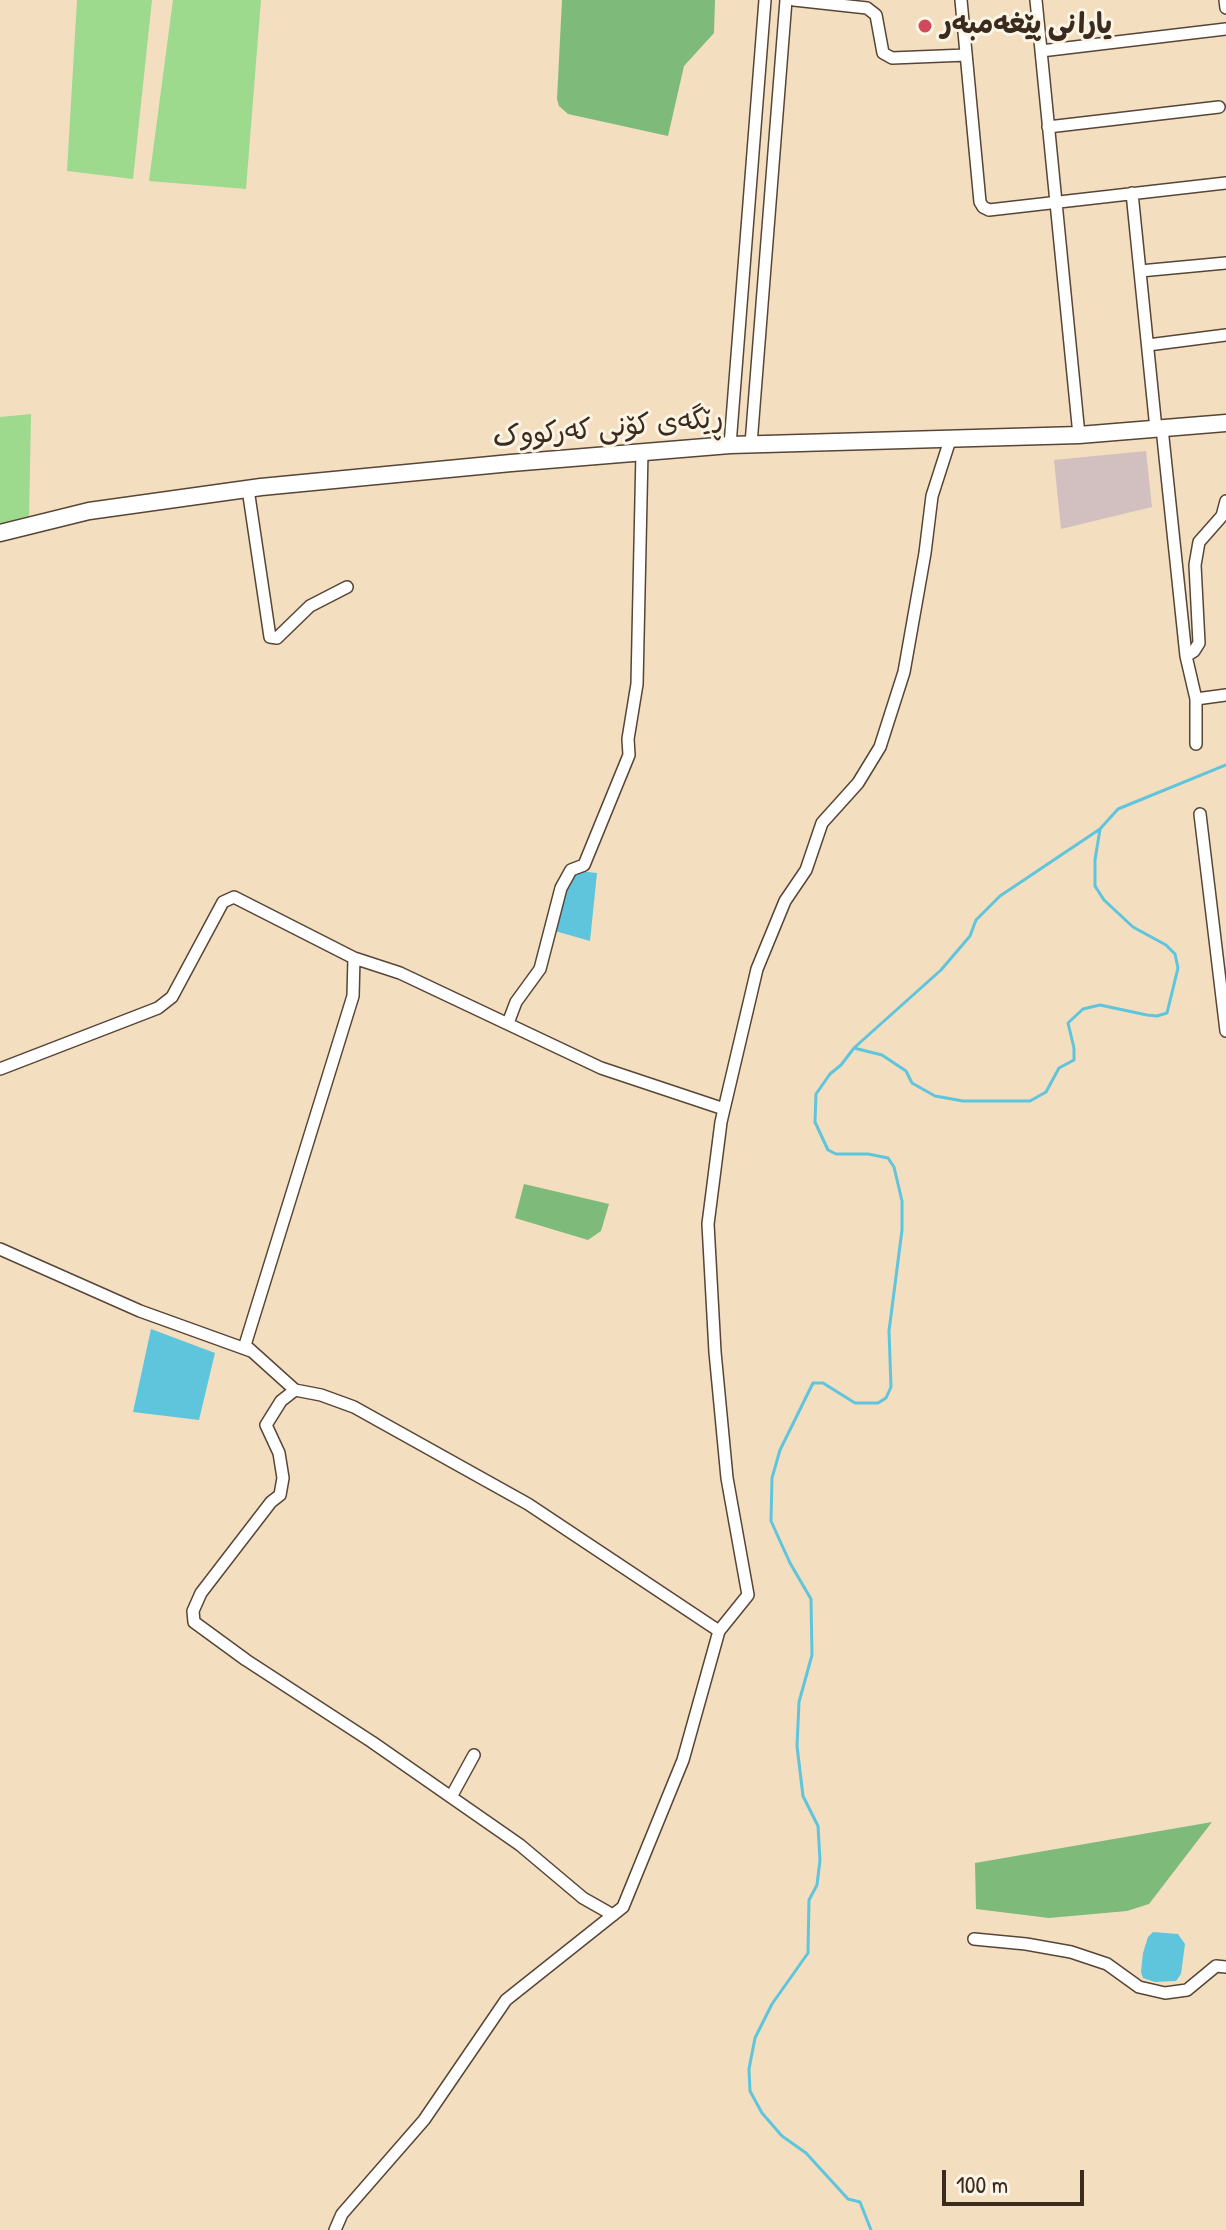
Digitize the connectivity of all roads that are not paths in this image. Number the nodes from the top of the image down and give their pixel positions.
1 (765, 0) edge
2 (786, 0) edge
3 (794, 0) edge
4 (961, 0) edge
5 (1036, 0) edge
6 (1225, 0) edge
7 (1226, 8) edge
8 (1226, 29) edge
9 (1041, 51) junction
10 (966, 55) junction
11 (1219, 107) dead end
12 (1048, 127) junction
13 (1226, 183) edge
14 (1132, 193) junction
15 (1056, 202) junction
16 (1226, 263) edge
17 (1140, 271) junction
18 (1226, 335) edge
19 (1148, 345) junction
20 (1226, 423) edge
21 (1159, 428) junction
22 (1079, 435) junction
23 (950, 440) junction
24 (751, 444) junction
25 (730, 445) junction
26 (642, 452) junction
27 (248, 489) junction
28 (1226, 501) edge
29 (0, 533) edge
30 (347, 587) dead end
31 (1186, 656) junction
32 (1226, 695) edge
33 (1196, 699) junction
34 (1196, 744) dead end
35 (1200, 814) dead end
36 (1221, 954) edge
37 (354, 958) junction
38 (508, 1023) junction
39 (1225, 1023) edge
40 (0, 1069) edge
41 (724, 1109) junction
42 (0, 1249) edge
43 (252, 1352) junction
44 (295, 1390) junction
45 (719, 1631) junction
46 (474, 1755) dead end
47 (451, 1797) junction
48 (613, 1915) junction
49 (974, 1939) dead end
50 (1226, 1967) edge
51 (335, 2230) edge

1 - 25 street
2 - 24 street
3 - 10 street
4 - 10 street
5 - 9 street
6 - 7 street
8 - 9 street
9 - 12 street
10 - 15 street
11 - 12 street
12 - 15 street
13 - 14 street
14 - 15 street
14 - 17 street
15 - 22 street
16 - 17 street
17 - 19 street
18 - 19 street
19 - 21 street
20 - 21 street, ڕێگەی کۆنی کەرکووک
21 - 22 street, ڕێگەی کۆنی کەرکووک
21 - 31 street
22 - 23 street, ڕێگەی کۆنی کەرکووک
23 - 24 street, ڕێگەی کۆنی کەرکووک
23 - 41 street
24 - 25 street, ڕێگەی کۆنی کەرکووک
25 - 26 street, ڕێگەی کۆنی کەرکووک
26 - 27 street, ڕێگەی کۆنی کەرکووک
26 - 38 street
27 - 29 street, ڕێگەی کۆنی کەرکووک
27 - 30 street
28 - 31 street
31 - 33 street
32 - 33 street
33 - 34 street
35 - 36 street
36 - 39 street
37 - 38 street
37 - 40 street
37 - 43 street
38 - 41 street
41 - 45 street
42 - 43 street
43 - 44 street
44 - 45 street
44 - 47 street
45 - 48 street
46 - 47 street
47 - 48 street
48 - 51 street
49 - 50 street

